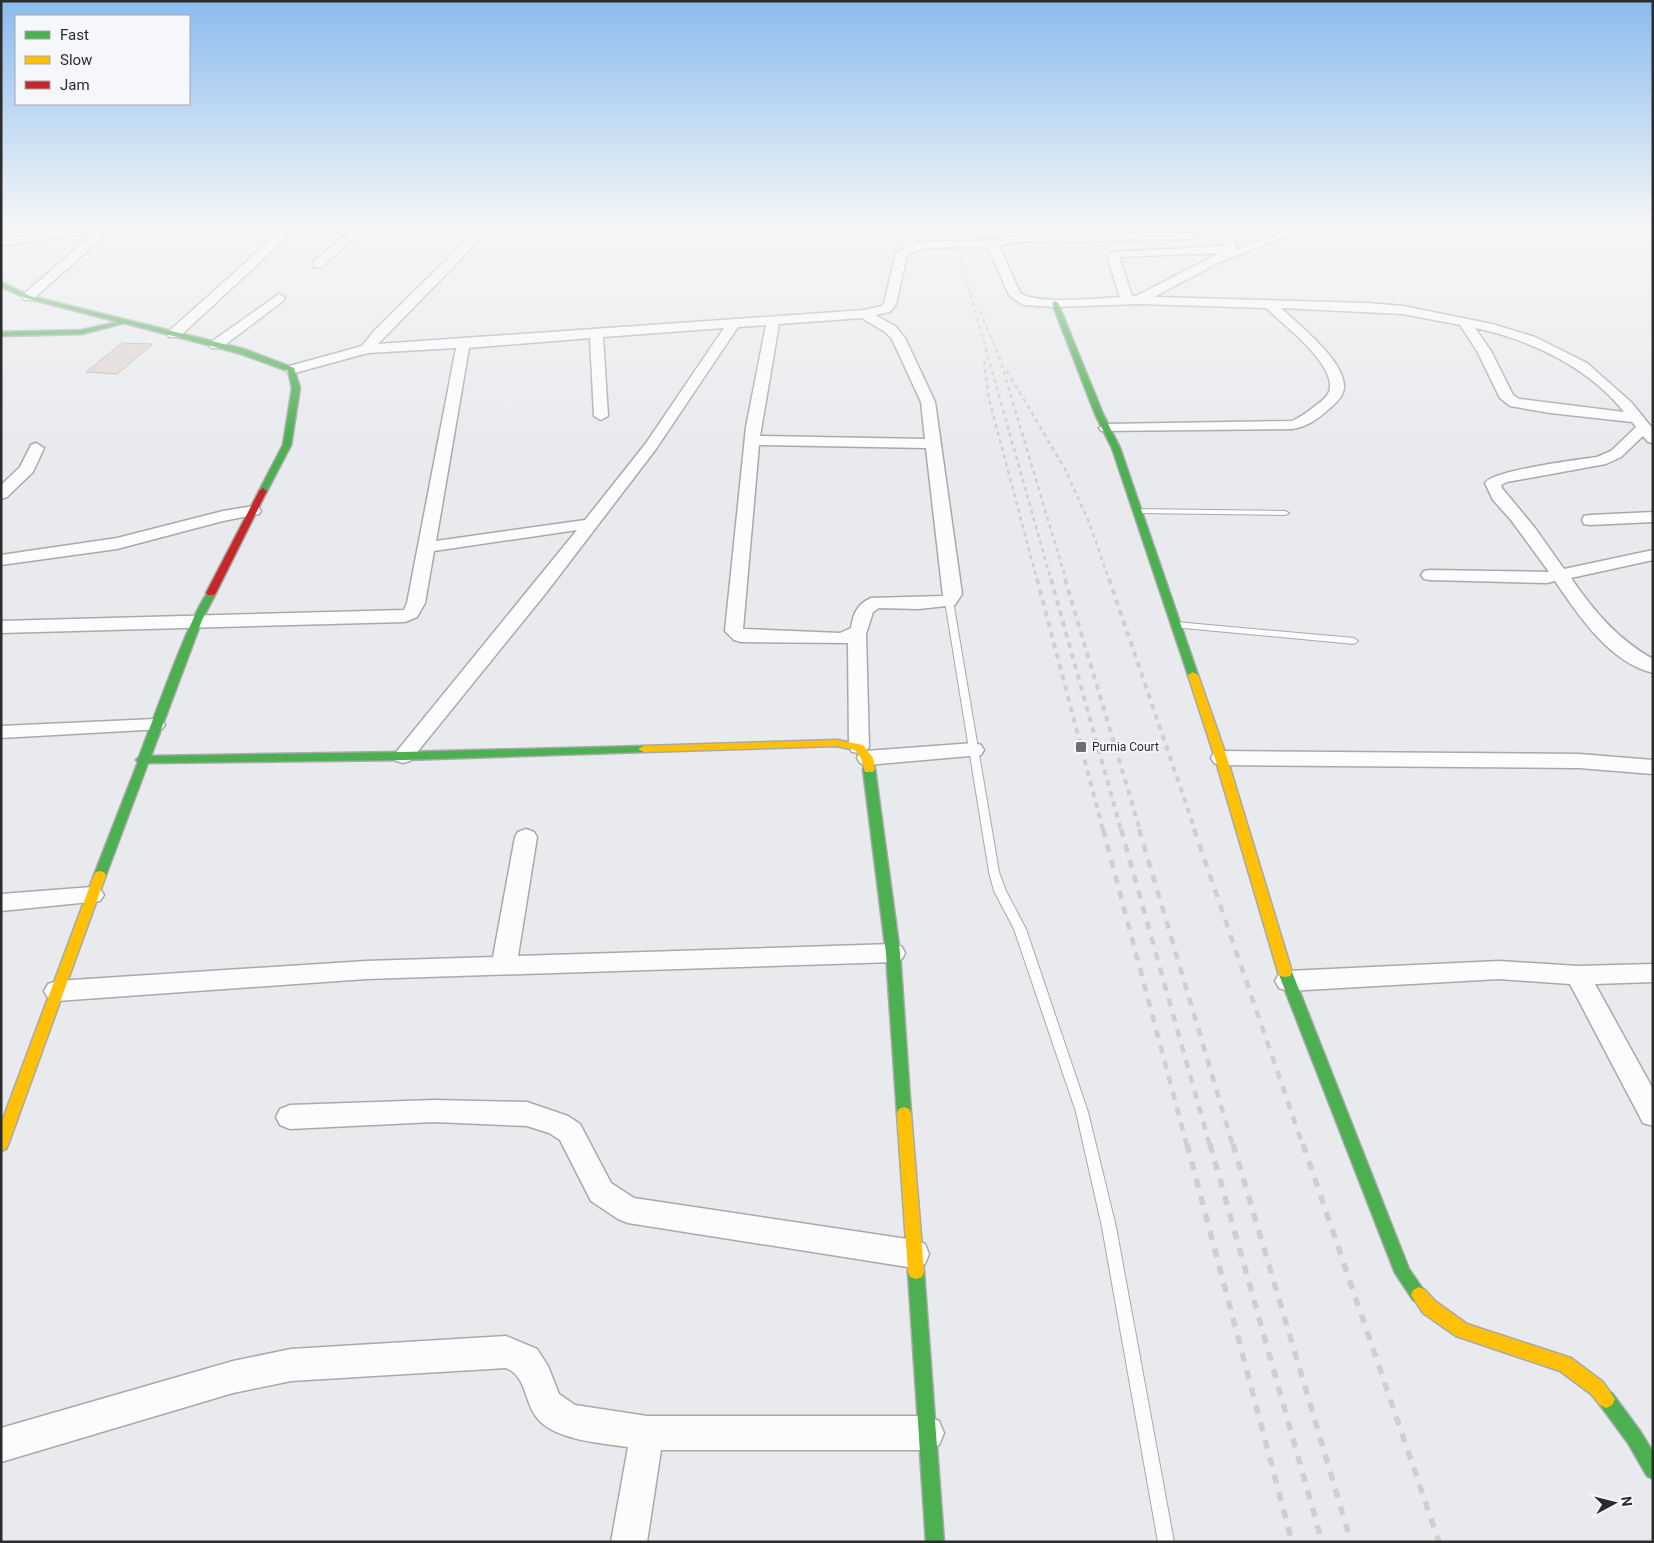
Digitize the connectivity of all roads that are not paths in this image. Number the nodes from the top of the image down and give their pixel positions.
1 (28, 297) edge
2 (215, 297) edge
3 (416, 297) edge
4 (892, 297) edge
5 (1018, 297) edge
6 (1132, 297) edge
7 (1139, 297) edge
8 (279, 298) dead end
9 (1133, 300) junction
10 (1055, 303) junction
11 (1270, 305) junction
12 (864, 314) junction
13 (774, 319) junction
14 (125, 322) junction
15 (735, 322) junction
16 (1464, 322) junction
17 (596, 333) junction
18 (1, 334) edge
19 (174, 334) junction
20 (462, 344) junction
21 (216, 345) junction
22 (367, 349) junction
23 (291, 370) junction
24 (601, 416) dead end
25 (1106, 428) junction
26 (1644, 428) edge
27 (752, 440) junction
28 (933, 444) junction
29 (36, 448) dead end
30 (1, 494) edge
31 (253, 511) junction
32 (1137, 511) junction
33 (1285, 513) dead end
34 (1653, 518) edge
35 (1590, 520) dead end
36 (591, 524) junction
37 (427, 547) junction
38 (1653, 555) edge
39 (1, 560) edge
40 (1430, 575) dead end
41 (1561, 575) junction
42 (949, 601) junction
43 (197, 620) junction
44 (1176, 625) junction
45 (1, 627) edge
46 (857, 632) junction
47 (1354, 641) dead end
48 (1653, 667) edge
49 (155, 725) junction
50 (1, 732) edge
51 (974, 750) junction
52 (863, 752) junction
53 (403, 756) junction
54 (1221, 758) junction
55 (142, 760) junction
56 (1653, 767) edge
57 (526, 837) dead end
58 (92, 896) junction
59 (1, 903) edge
60 (893, 953) junction
61 (504, 966) junction
62 (1653, 973) edge
63 (1578, 974) junction
64 (1288, 981) junction
65 (58, 991) junction
66 (1653, 1115) edge
67 (290, 1118) dead end
68 (1, 1145) edge
69 (914, 1254) junction
70 (648, 1433) junction
71 (927, 1433) junction
72 (1, 1445) edge
73 (1653, 1470) edge
74 (629, 1542) edge
75 (935, 1542) edge
76 (1166, 1542) edge

1 - 14 street
2 - 19 street
3 - 22 street
4 - 12 street
5 - 10 street
6 - 9 street
7 - 9 street
8 - 21 street
9 - 10 street
9 - 11 street
10 - 25 street
11 - 16 street
11 - 25 street
12 - 13 street
12 - 28 street
13 - 15 street
13 - 27 street
14 - 18 street
14 - 19 street
15 - 17 street
15 - 36 street
16 - 26 street
16 - 26 street
17 - 20 street
17 - 24 street
19 - 21 street
20 - 22 street
20 - 37 street
21 - 23 street
22 - 23 street
23 - 31 street
25 - 32 street
26 - 41 street
27 - 28 street
27 - 46 street
28 - 42 street
29 - 30 street
31 - 39 street
31 - 43 street
32 - 33 lane
32 - 44 street
34 - 35 street
36 - 37 street
36 - 53 street
37 - 43 street
38 - 41 street
40 - 41 street
41 - 48 street
42 - 46 street
42 - 51 lane
43 - 45 street
43 - 49 street
44 - 47 lane
44 - 54 street
46 - 52 street
49 - 50 street
49 - 55 street
51 - 52 street
51 - 76 lane
52 - 53 street
52 - 60 street
53 - 55 street
54 - 56 street
54 - 64 street
55 - 58 street
57 - 61 street
58 - 59 street
58 - 65 street
60 - 61 street
60 - 69 street
61 - 65 street
62 - 63 street
63 - 64 street
63 - 66 street
64 - 73 street
65 - 68 street
67 - 69 street
69 - 71 street
70 - 71 street
70 - 72 street
70 - 74 street
71 - 75 street

